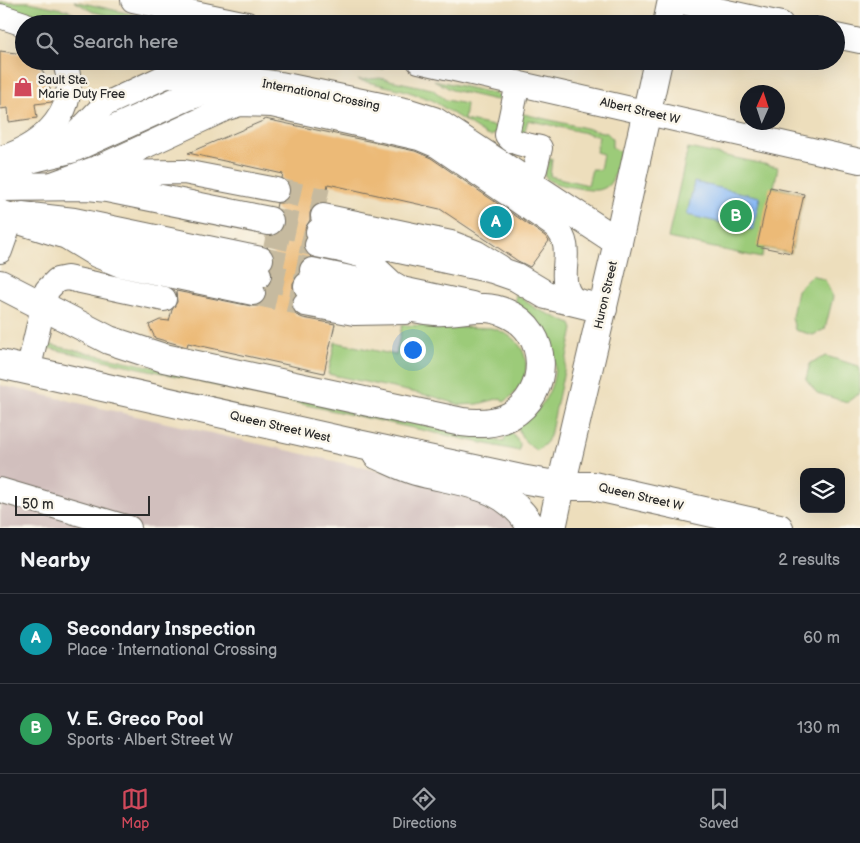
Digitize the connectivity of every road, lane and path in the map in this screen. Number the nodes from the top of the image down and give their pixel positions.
1 (133, 0) edge
2 (672, 0) edge
3 (204, 7) edge
4 (224, 15) edge
5 (668, 15) edge
6 (740, 15) edge
7 (0, 16) edge
8 (15, 21) edge
9 (845, 38) edge
10 (860, 41) edge
11 (67, 70) edge
12 (460, 70) edge
13 (656, 70) edge
14 (239, 83) junction
15 (518, 83) junction
16 (647, 112) junction
17 (46, 156) junction
18 (0, 159) edge
19 (860, 161) edge
20 (0, 163) edge
21 (82, 181) junction
22 (526, 182) junction
23 (0, 188) edge
24 (546, 207) junction
25 (271, 213) joint
26 (4, 214) edge
27 (325, 229) junction
28 (618, 242) junction
29 (406, 250) junction
30 (0, 251) edge
31 (377, 268) junction
32 (257, 276) joint
33 (516, 277) junction
34 (349, 279) junction
35 (0, 284) edge
36 (308, 287) joint
37 (404, 290) junction
38 (164, 299) dead end
39 (0, 302) edge
40 (43, 306) junction
41 (591, 306) junction
42 (494, 309) junction
43 (0, 364) edge
44 (28, 370) junction
45 (348, 442) junction
46 (561, 486) junction
47 (0, 490) edge
48 (96, 523) edge
49 (129, 528) edge
50 (532, 528) edge
51 (552, 528) edge
52 (779, 528) edge

1 - 3 street
2 - 5 main road
2 - 6 street
3 - 4 street
7 - 8 street
9 - 10 street
11 - 18 street
12 - 15 street, Albert Street W
13 - 16 main road, Huron Street
14 - 17 main road, International Crossing
14 - 17 street
14 - 22 main road, International Crossing
15 - 16 street, Albert Street W
15 - 22 street
16 - 19 street, Albert Street W
16 - 28 main road, Huron Street
17 - 20 main road, International Crossing
21 - 23 main road
21 - 24 street
21 - 25 main road
22 - 24 main road, International Crossing
23 - 25 street
24 - 28 main road, International Crossing
24 - 41 street
26 - 30 street
26 - 32 main road
26 - 32 street
27 - 29 main road
27 - 31 street
27 - 33 street
28 - 41 main road, Huron Street
29 - 31 street
29 - 33 main road
31 - 34 street
31 - 37 street
33 - 41 main road
34 - 36 street
34 - 37 street
35 - 40 main road
36 - 42 main road
37 - 42 street
38 - 40 street
39 - 40 main road
40 - 42 main road
40 - 44 street
41 - 46 main road, Huron Street
43 - 44 main road, Queen Street West
44 - 45 main road, Queen Street West
45 - 46 main road, Queen Street West
45 - 50 main road
46 - 51 main road, Huron Street
46 - 52 main road, Queen Street W
47 - 48 street
48 - 49 street

